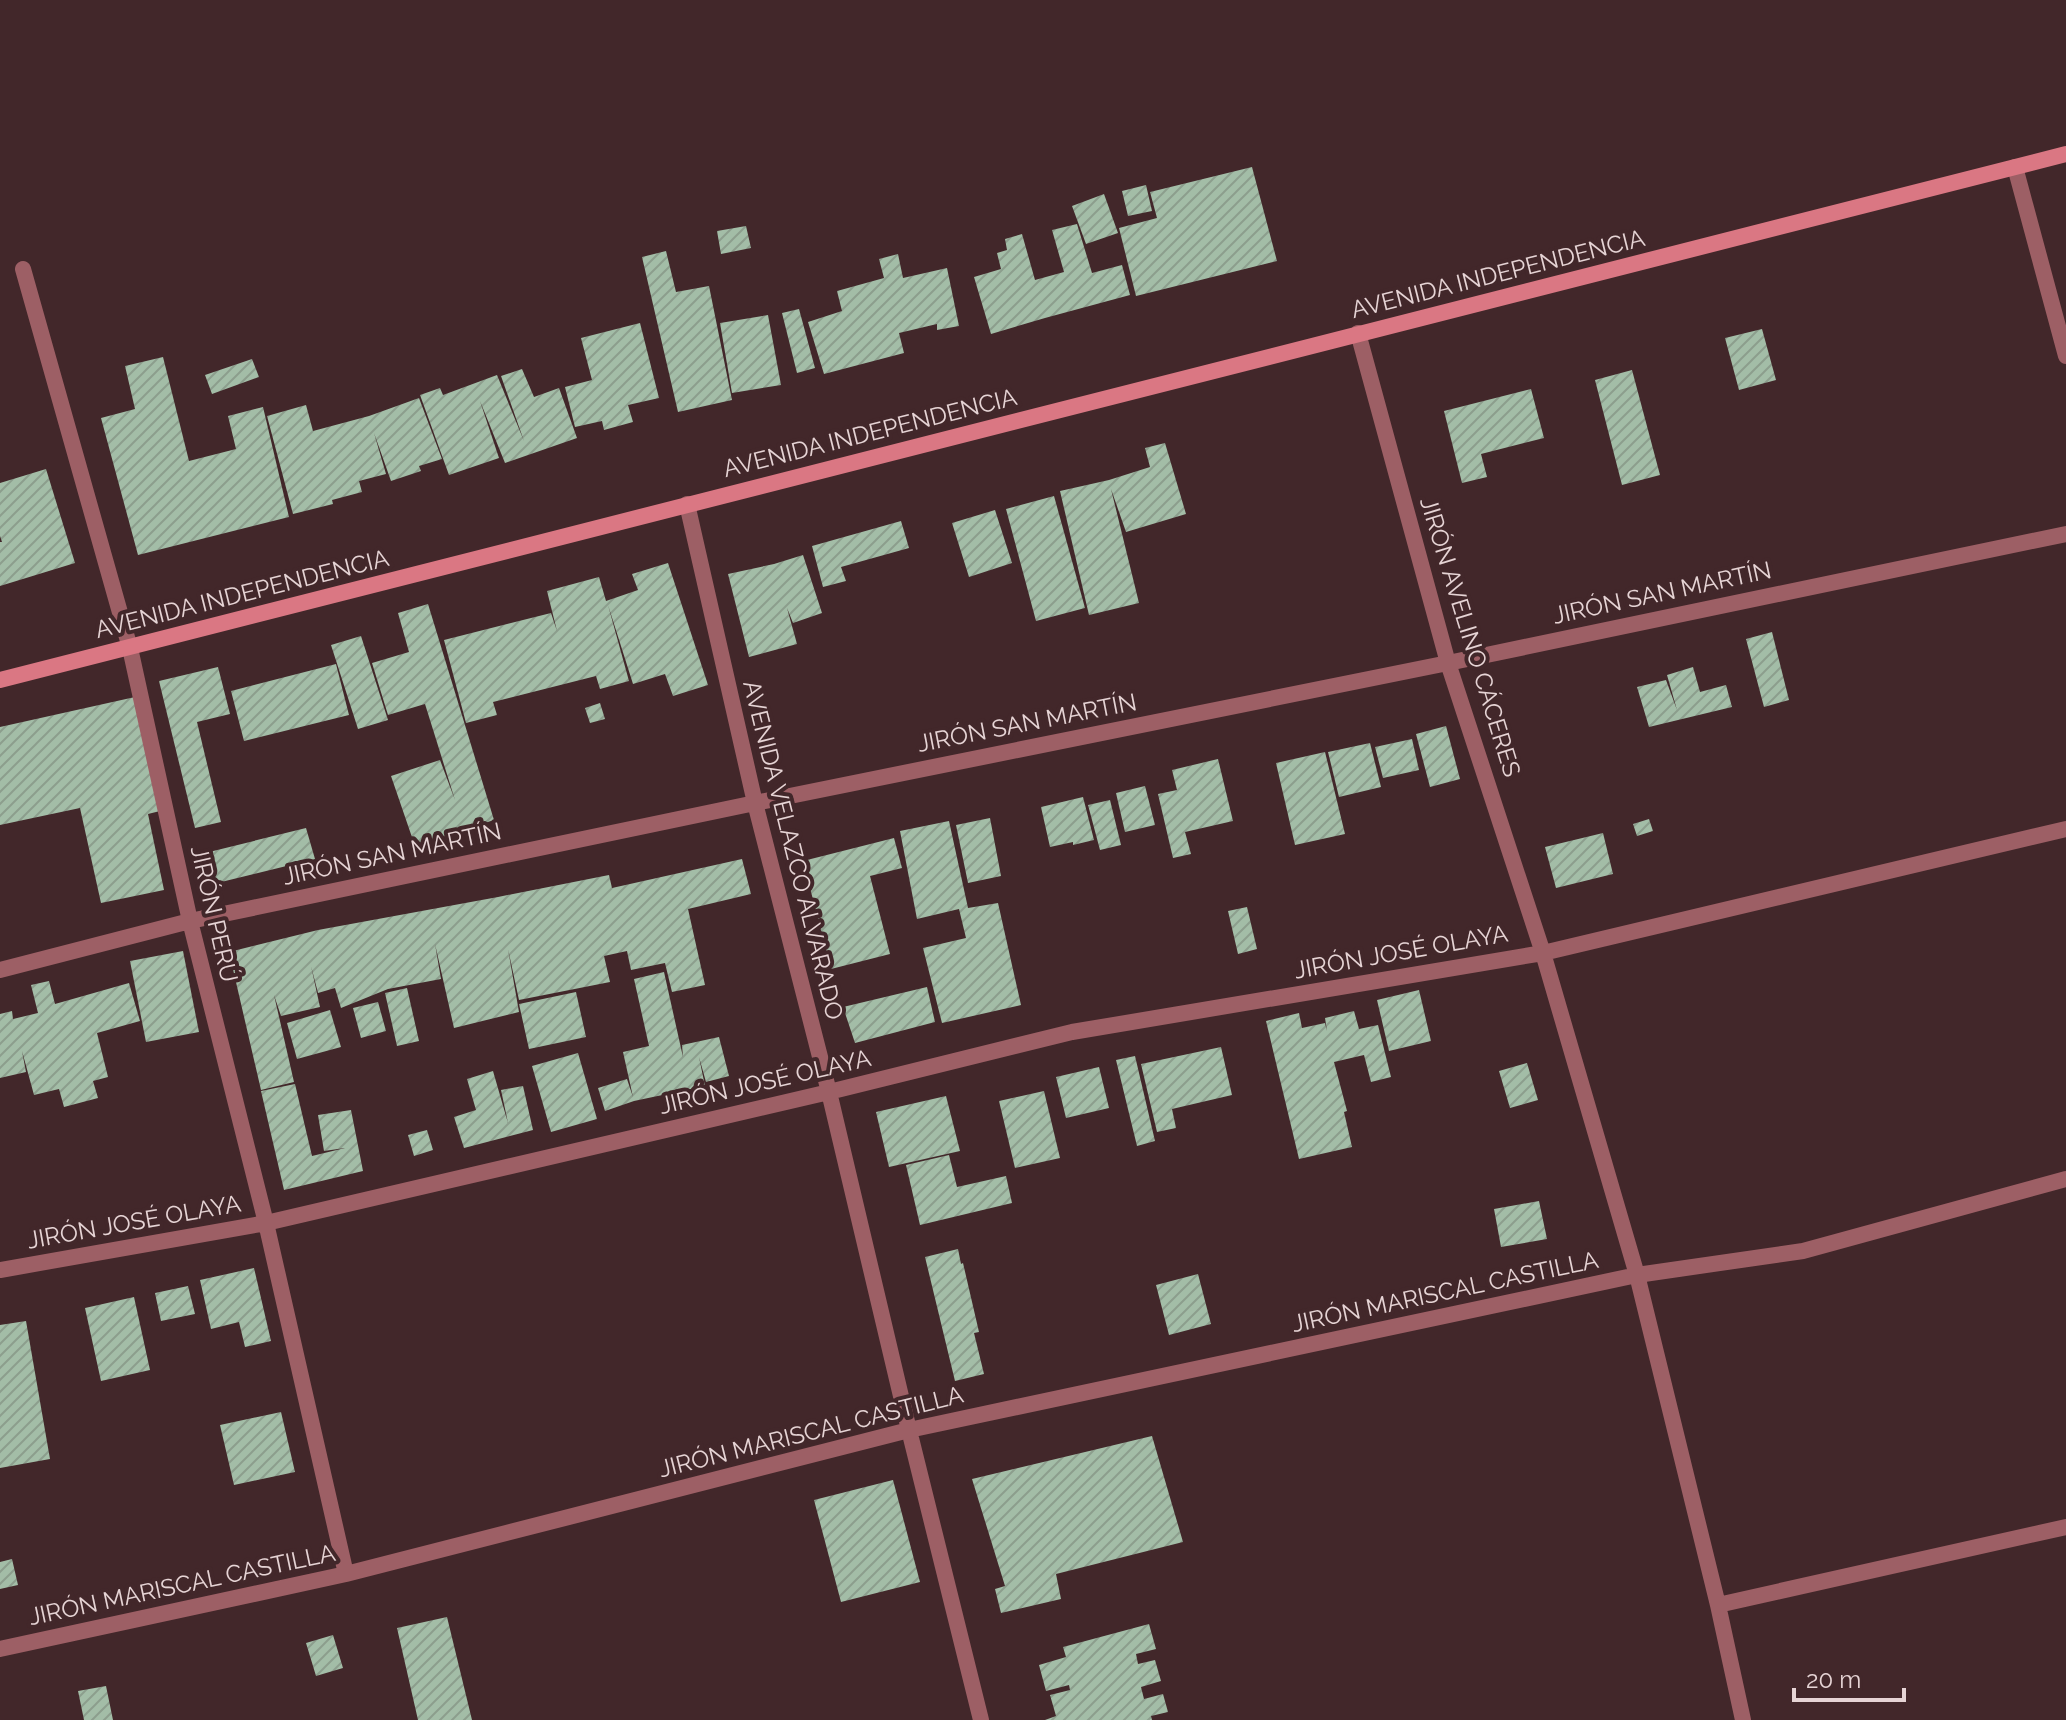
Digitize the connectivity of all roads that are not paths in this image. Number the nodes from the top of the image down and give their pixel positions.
1 (2066, 154) edge
2 (2015, 167) junction
3 (23, 269) dead end
4 (1358, 333) junction
5 (2066, 356) edge
6 (687, 504) junction
7 (2066, 534) edge
8 (130, 648) junction
9 (1448, 663) junction
10 (0, 680) edge
11 (755, 803) junction
12 (2066, 829) edge
13 (190, 921) junction
14 (1543, 953) junction
15 (0, 970) edge
16 (829, 1092) junction
17 (2066, 1179) edge
18 (266, 1223) junction
19 (0, 1270) edge
20 (1637, 1275) junction
21 (909, 1430) junction
22 (2066, 1527) edge
23 (346, 1574) junction
24 (1718, 1605) junction
25 (0, 1649) edge
26 (981, 1720) edge
27 (1743, 1720) edge

1 - 2 main road, AVENIDA INDEPENDENCIA
2 - 4 main road, AVENIDA INDEPENDENCIA
2 - 5 street
3 - 8 street, JIRÓN PERÚ
4 - 6 main road, AVENIDA INDEPENDENCIA
4 - 9 street, JIRÓN AVELINO CÁCERES
6 - 8 main road, AVENIDA INDEPENDENCIA
6 - 11 street, AVENIDA VELAZCO ALVARADO
7 - 9 street, JIRÓN SAN MARTÍN
8 - 10 main road, AVENIDA INDEPENDENCIA
8 - 13 street, JIRÓN PERÚ
9 - 11 street, JIRÓN SAN MARTÍN
9 - 14 street, JIRÓN AVELINO CÁCERES
11 - 13 street, JIRÓN SAN MARTÍN
11 - 16 street, AVENIDA VELAZCO ALVARADO
12 - 14 street, JIRÓN JOSÉ OLAYA
13 - 15 street, JIRÓN SAN MARTÍN
13 - 18 street, JIRÓN PERÚ
14 - 16 street, JIRÓN JOSÉ OLAYA
14 - 20 street, JIRÓN AVELINO CÁCERES
16 - 18 street, JIRÓN JOSÉ OLAYA
16 - 21 street, AVENIDA VELAZCO ALVARADO
17 - 20 street, JIRÓN MARISCAL CASTILLA
18 - 19 street, JIRÓN JOSÉ OLAYA
18 - 23 street, JIRÓN PERÚ
20 - 21 street, JIRÓN MARISCAL CASTILLA
20 - 24 street, JIRÓN AVELINO CÁCERES
21 - 23 street, JIRÓN MARISCAL CASTILLA
21 - 26 street, AVENIDA VELAZCO ALVARADO
22 - 24 street
23 - 25 street, JIRÓN MARISCAL CASTILLA
24 - 27 street, JIRÓN AVELINO CÁCERES

